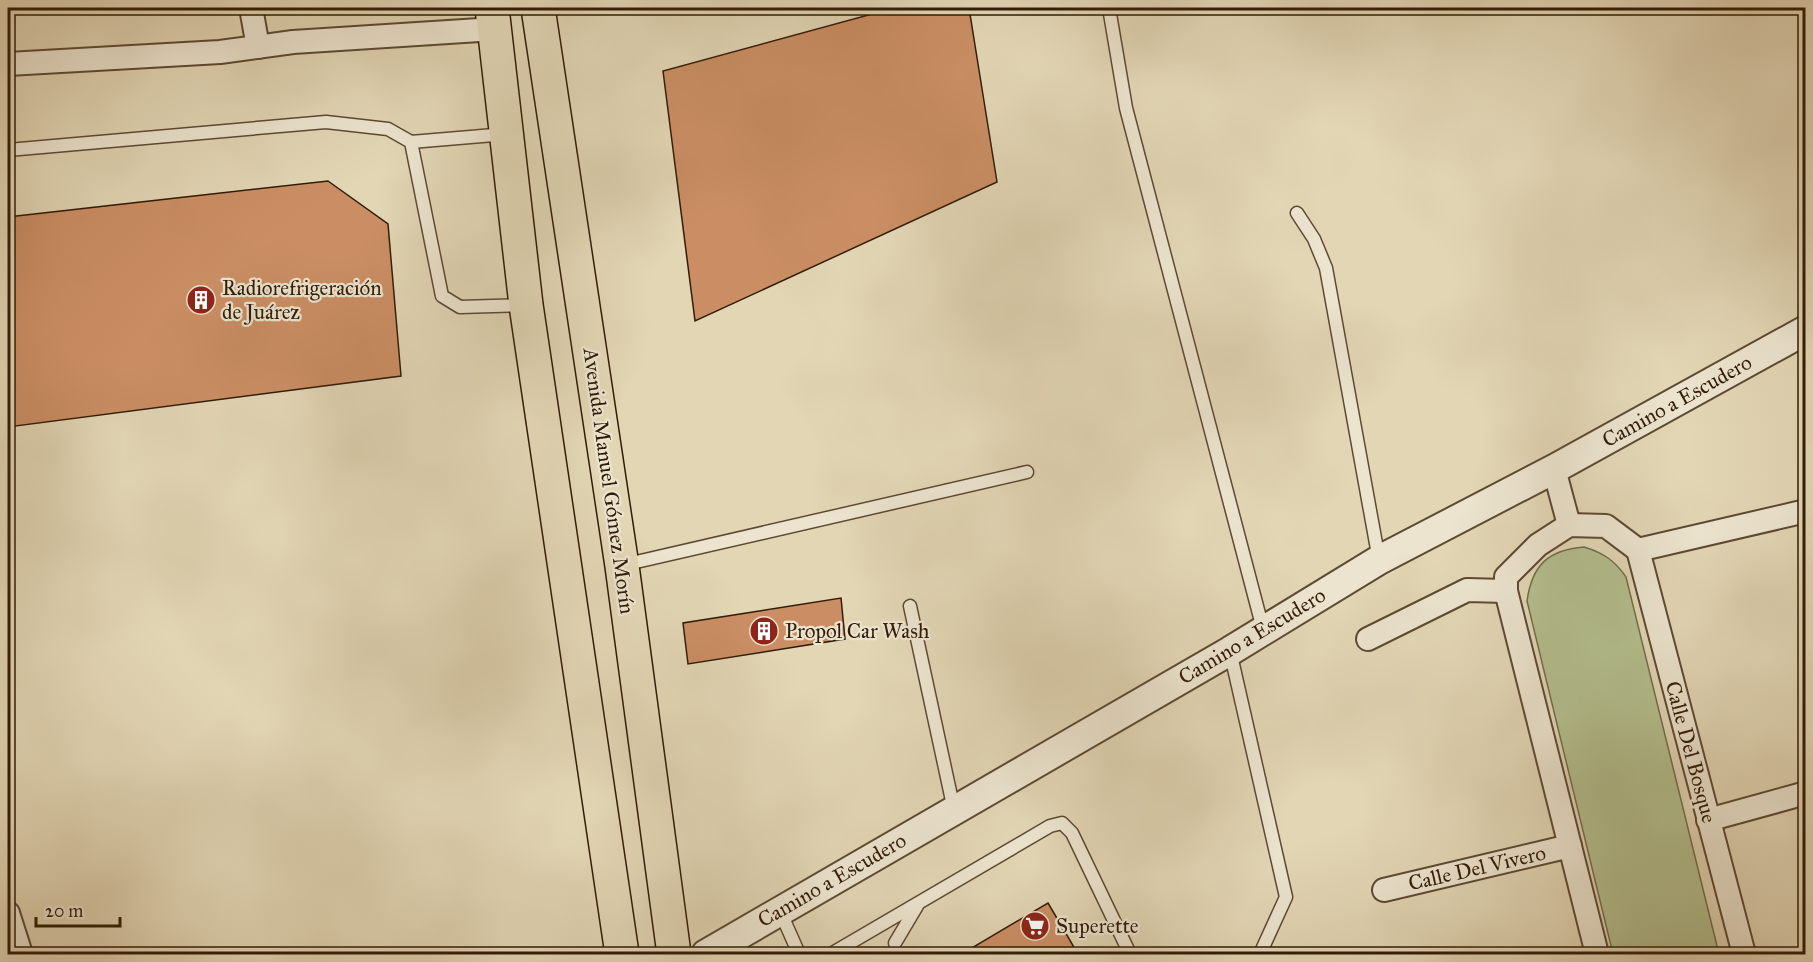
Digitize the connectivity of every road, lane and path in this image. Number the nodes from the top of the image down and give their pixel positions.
1 (251, 8) edge
2 (538, 8) edge
3 (1109, 8) edge
4 (493, 18) edge
5 (258, 47) junction
6 (8, 64) edge
7 (507, 134) junction
8 (411, 142) junction
9 (8, 150) edge
10 (1297, 213) dead end
11 (526, 305) junction
12 (1806, 330) edge
13 (1554, 469) junction
14 (1027, 472) dead end
15 (1806, 511) edge
16 (1569, 525) junction
17 (1638, 550) junction
18 (1378, 560) junction
19 (622, 566) junction
20 (1506, 591) junction
21 (910, 606) dead end
22 (1263, 629) junction
23 (1368, 639) dead end
24 (1230, 651) junction
25 (1806, 793) edge
26 (954, 810) junction
27 (1708, 820) junction
28 (1570, 846) junction
29 (1384, 890) dead end
30 (918, 903) junction
31 (779, 910) junction
32 (8, 913) edge
33 (895, 943) dead end
34 (21, 954) edge
35 (622, 954) edge
36 (674, 954) edge
37 (706, 954) edge
38 (799, 954) edge
39 (831, 954) edge
40 (1130, 954) edge
41 (1260, 954) edge
42 (1597, 954) edge
43 (1744, 954) edge

1 - 5 street
2 - 19 main road, Avenida Manuel Gómez Morín
3 - 22 lane
4 - 5 street
4 - 7 main road
5 - 6 street
7 - 8 lane
7 - 11 main road
8 - 9 lane
8 - 11 lane
10 - 18 lane
11 - 35 main road
12 - 13 street, Camino a Escudero
13 - 16 street
13 - 18 street, Camino a Escudero
14 - 19 lane
15 - 17 street
16 - 17 street
16 - 20 street
17 - 27 street, Calle Del Bosque
18 - 22 street, Camino a Escudero
19 - 36 main road, Avenida Manuel Gómez Morín
20 - 23 street
20 - 28 street
21 - 26 lane
22 - 24 street, Camino a Escudero
24 - 26 street, Camino a Escudero
24 - 41 lane
25 - 27 street
26 - 31 street, Camino a Escudero
27 - 43 street, Calle Del Bosque
28 - 29 street, Calle Del Vivero
28 - 42 street
30 - 33 lane
30 - 39 lane
30 - 40 lane
31 - 37 street, Camino a Escudero
31 - 38 lane
32 - 34 street

